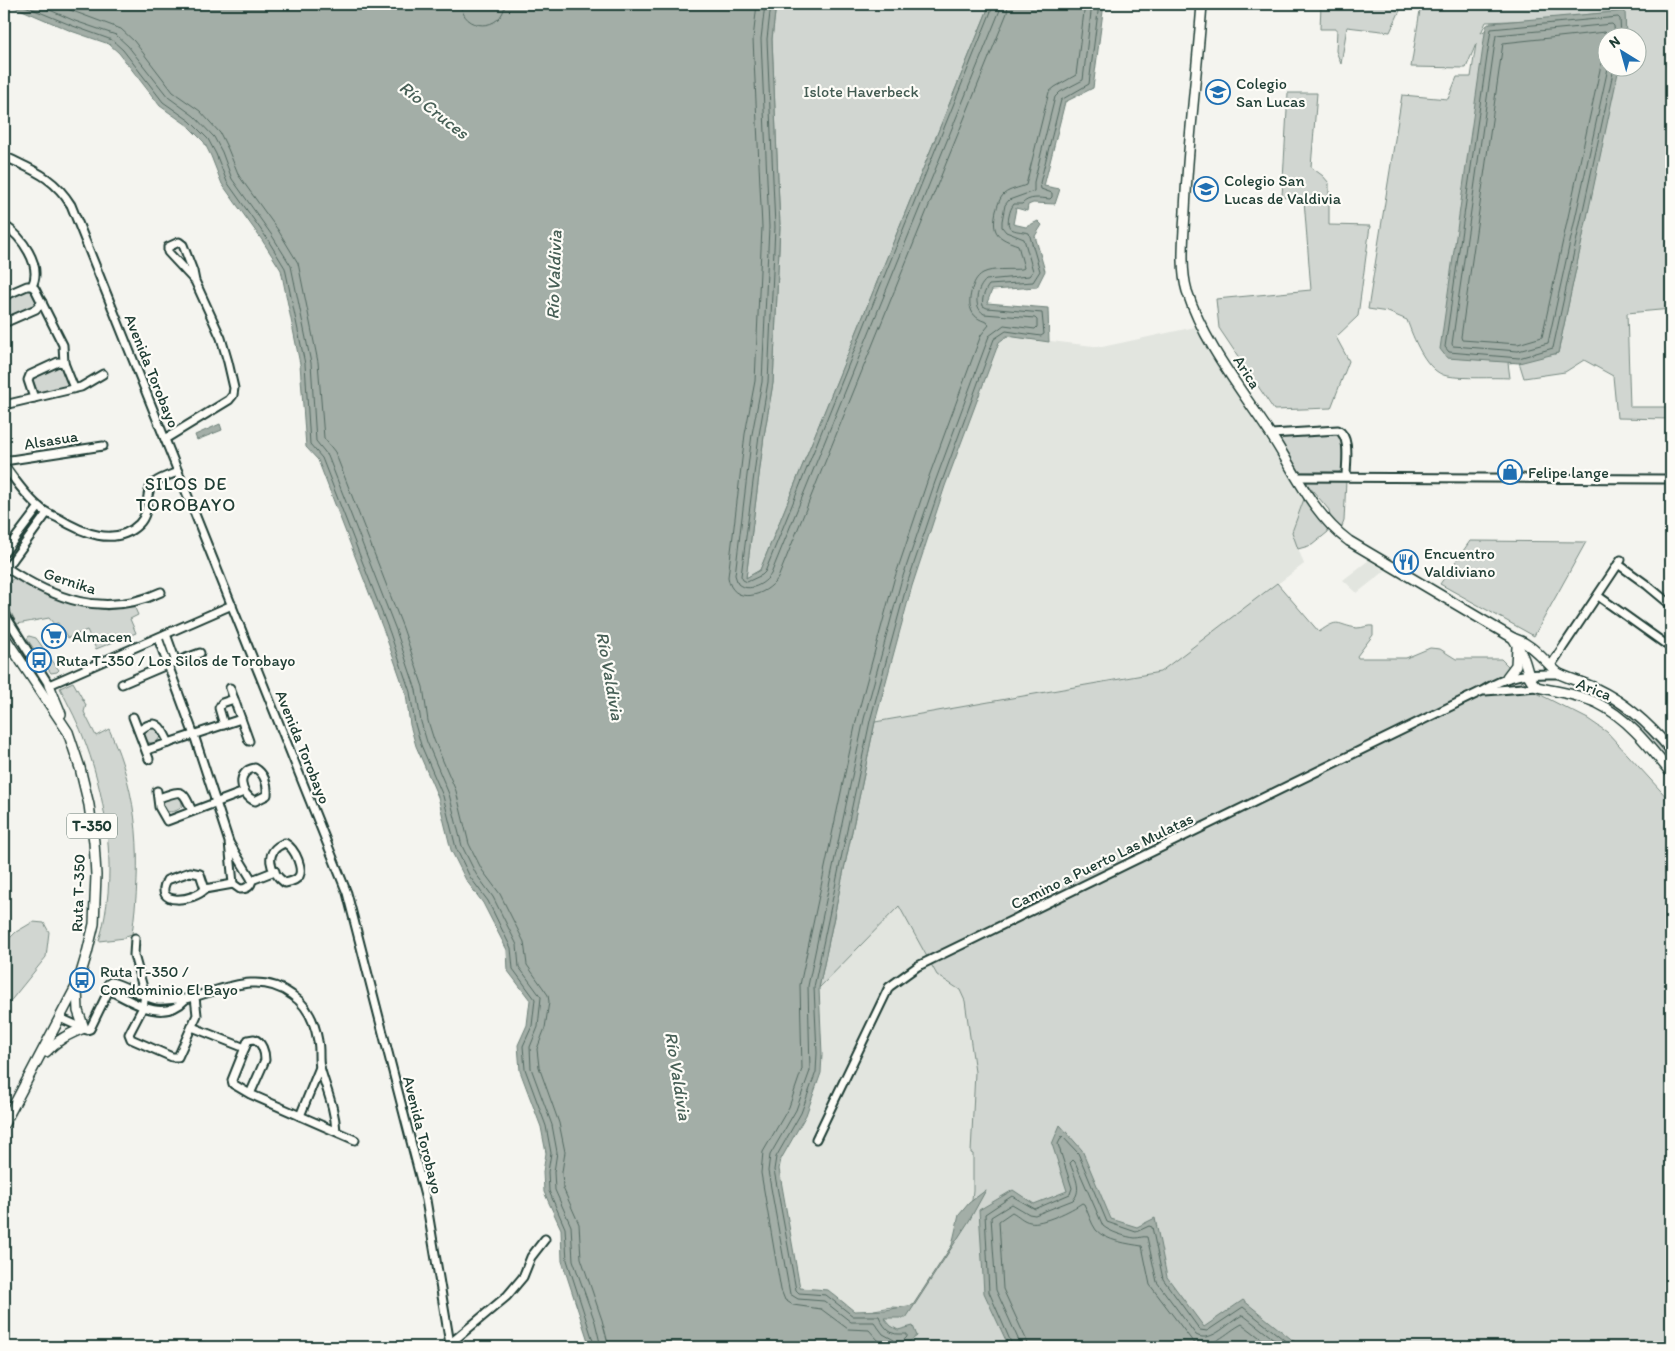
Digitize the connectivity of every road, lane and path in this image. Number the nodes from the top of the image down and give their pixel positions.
1 (1202, 4) edge
2 (4, 156) edge
3 (4, 225) edge
4 (195, 281) junction
5 (32, 286) junction
6 (4, 296) edge
7 (42, 302) junction
8 (4, 321) edge
9 (64, 363) junction
10 (103, 374) dead end
11 (74, 388) junction
12 (34, 398) junction
13 (4, 405) edge
14 (1271, 434) junction
15 (165, 438) junction
16 (103, 446) dead end
17 (4, 461) edge
18 (4, 465) edge
19 (178, 472) junction
20 (1346, 476) junction
21 (1297, 477) junction
22 (1664, 479) dead end
23 (39, 508) junction
24 (47, 513) junction
25 (4, 553) edge
26 (5, 569) edge
27 (162, 592) dead end
28 (1598, 596) junction
29 (232, 605) junction
30 (1671, 605) edge
31 (4, 613) edge
32 (4, 636) edge
33 (162, 636) junction
34 (1515, 641) junction
35 (1671, 648) edge
36 (200, 653) dead end
37 (172, 663) junction
38 (1551, 665) junction
39 (1528, 674) junction
40 (1560, 674) junction
41 (1507, 678) junction
42 (122, 684) dead end
43 (49, 685) junction
44 (1537, 687) junction
45 (230, 688) dead end
46 (1482, 691) junction
47 (234, 699) junction
48 (132, 717) dead end
49 (241, 719) junction
50 (224, 725) junction
51 (139, 731) junction
52 (68, 732) junction
53 (194, 735) junction
54 (249, 741) dead end
55 (169, 743) junction
56 (147, 750) junction
57 (1671, 750) edge
58 (149, 759) dead end
59 (1671, 772) edge
60 (244, 792) junction
61 (217, 802) junction
62 (192, 811) junction
63 (229, 842) junction
64 (275, 871) junction
65 (252, 880) junction
66 (233, 884) junction
67 (205, 889) junction
68 (135, 938) dead end
69 (78, 983) junction
70 (109, 990) junction
71 (145, 995) junction
72 (195, 997) junction
73 (186, 999) junction
74 (143, 1007) junction
75 (60, 1018) junction
76 (192, 1027) junction
77 (84, 1028) junction
78 (245, 1048) junction
79 (40, 1057) junction
80 (320, 1067) junction
81 (250, 1094) junction
82 (300, 1116) junction
83 (4, 1124) edge
84 (336, 1131) junction
85 (816, 1139) dead end
86 (355, 1140) dead end
87 (545, 1239) dead end
88 (448, 1346) edge

1 - 14 main road, Arica
2 - 15 street, Avenida Torobayo
3 - 5 street
4 - 4 street
4 - 15 street
5 - 6 street
5 - 7 street
7 - 8 street
7 - 9 street
9 - 11 street
9 - 12 street
10 - 11 street
11 - 12 street
12 - 13 street
14 - 20 street
14 - 21 main road, Arica
15 - 19 street, Avenida Torobayo
16 - 17 street, Alsasua
18 - 23 street
19 - 24 street
19 - 29 street, Avenida Torobayo
20 - 21 street
20 - 22 street
21 - 34 main road, Arica
23 - 24 street
23 - 25 street
24 - 26 street
26 - 27 street, Gernika
28 - 30 street
28 - 35 street
28 - 38 street
29 - 33 street
29 - 88 street, Avenida Torobayo
31 - 43 street
32 - 52 main road, Ruta T-350 / T-350
33 - 37 street
33 - 43 street
34 - 38 main road, Arica
34 - 39 main road
34 - 41 main road
36 - 37 street
37 - 42 street
37 - 53 street
38 - 40 main road, Arica
39 - 40 street, Camino a Puerto Las Mulatas
39 - 41 street, Camino a Puerto Las Mulatas
39 - 44 main road
40 - 57 main road, Arica
41 - 46 street, Camino a Puerto Las Mulatas
43 - 52 main road
44 - 46 street, Camino a Puerto Las Mulatas
44 - 59 main road, Arica
45 - 47 street
46 - 85 street, Camino a Puerto Las Mulatas
47 - 49 street
47 - 50 street
48 - 51 street
49 - 50 street
49 - 54 street
50 - 53 street
51 - 55 street
51 - 56 street
52 - 69 main road, Ruta T-350 / T-350
53 - 55 street
53 - 61 street
55 - 56 street
56 - 58 street
60 - 60 street
60 - 61 street
61 - 62 street
61 - 63 street
62 - 62 street
63 - 65 street
63 - 66 street
64 - 64 street
64 - 65 street
65 - 66 street
66 - 67 street
67 - 67 street
68 - 71 street
69 - 75 main road, Ruta T-350 / T-350
69 - 77 main road
70 - 71 street
70 - 74 street
70 - 77 street
71 - 73 street
71 - 74 street
72 - 73 street
72 - 76 street
72 - 80 street
73 - 74 street
74 - 76 street
75 - 77 street
75 - 79 main road, Ruta T-350 / T-350
76 - 78 street
77 - 79 main road
78 - 81 street
78 - 81 street
79 - 83 main road, Ruta T-350 / T-350
80 - 82 street
80 - 84 street
81 - 82 street
82 - 84 street
84 - 86 street
87 - 88 street

